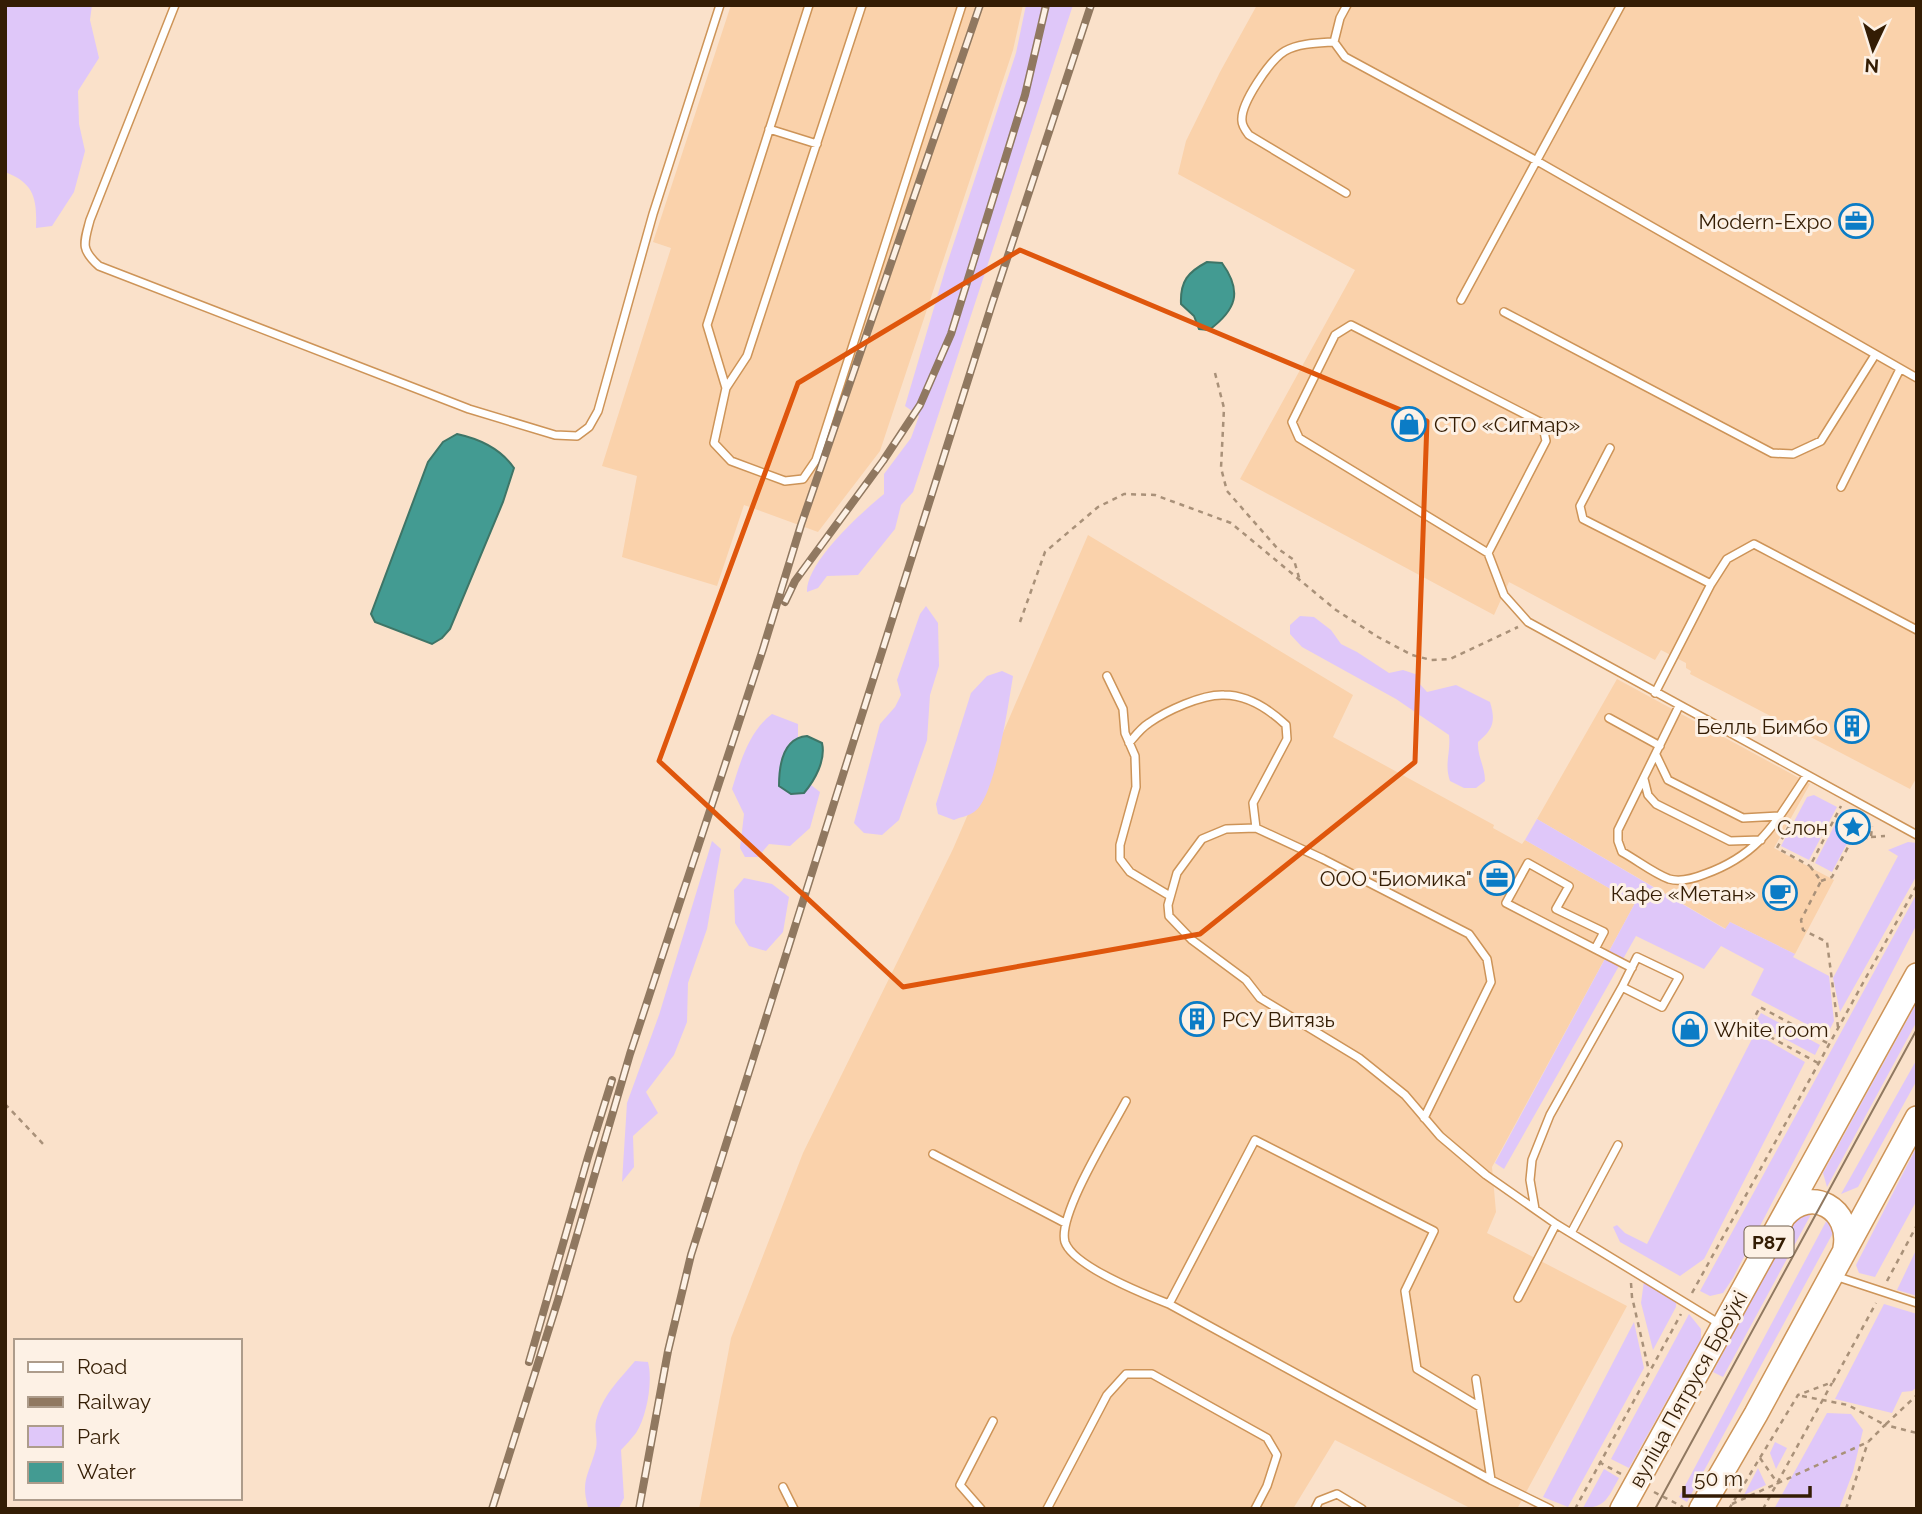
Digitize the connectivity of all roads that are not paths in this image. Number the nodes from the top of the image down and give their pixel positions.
1 (175, 5) edge
2 (720, 5) edge
3 (809, 5) edge
4 (862, 5) edge
5 (962, 5) edge
6 (1347, 5) edge
7 (1621, 5) edge
8 (1334, 42) junction
9 (769, 129) junction
10 (817, 144) junction
11 (1537, 161) junction
12 (1346, 193) dead end
13 (1461, 300) dead end
14 (1504, 312) dead end
15 (1875, 355) junction
16 (1900, 369) junction
17 (1917, 378) edge
18 (726, 388) junction
19 (1610, 448) dead end
20 (1841, 487) dead end
21 (1488, 553) junction
22 (1711, 584) junction
23 (1917, 630) edge
24 (1107, 676) dead end
25 (1655, 693) junction
26 (1679, 706) junction
27 (1609, 718) dead end
28 (1129, 743) junction
29 (1660, 746) junction
30 (1656, 755) junction
31 (1807, 775) junction
32 (1644, 778) junction
33 (1780, 816) junction
34 (1256, 828) junction
35 (1916, 834) edge
36 (1762, 840) junction
37 (1170, 896) junction
38 (1595, 949) junction
39 (1632, 968) junction
40 (1917, 975) edge
41 (1622, 987) junction
42 (1126, 1101) dead end
43 (1424, 1118) junction
44 (1917, 1118) edge
45 (1618, 1145) dead end
46 (933, 1154) dead end
47 (1814, 1161) junction
48 (1875, 1194) junction
49 (1535, 1209) junction
50 (1782, 1217) junction
51 (1065, 1223) junction
52 (1556, 1224) junction
53 (1571, 1233) junction
54 (1845, 1248) junction
55 (1831, 1274) junction
56 (1518, 1298) dead end
57 (1917, 1303) edge
58 (1169, 1304) junction
59 (1723, 1326) junction
60 (1476, 1379) dead end
61 (1480, 1407) junction
62 (993, 1421) dead end
63 (1492, 1480) junction
64 (783, 1487) dead end
65 (794, 1509) edge
66 (981, 1509) edge
67 (1047, 1509) edge
68 (1255, 1509) edge
69 (1315, 1509) edge
70 (1362, 1509) edge
71 (1550, 1509) edge
72 (1622, 1509) edge
73 (1701, 1509) edge

1 - 2 lane
3 - 9 lane
4 - 10 lane
5 - 18 lane
6 - 8 lane
7 - 11 lane
8 - 11 lane
8 - 12 lane
9 - 10 lane
9 - 18 lane
10 - 18 lane
11 - 13 lane
11 - 15 lane
14 - 15 lane
15 - 16 lane
16 - 17 lane
16 - 20 lane
19 - 22 lane
21 - 21 lane
21 - 25 lane
22 - 23 lane
22 - 25 lane
24 - 28 lane
25 - 26 lane
26 - 29 lane
26 - 31 lane
27 - 29 lane
28 - 34 lane
28 - 37 lane
29 - 30 lane
30 - 32 lane
30 - 33 lane
31 - 33 lane
31 - 35 lane
32 - 36 lane
32 - 36 lane
33 - 36 lane
34 - 37 lane
34 - 43 lane
37 - 43 lane
38 - 38 lane
38 - 39 lane
39 - 41 lane
39 - 41 lane
40 - 47 main road, вуліца Пятруся Броўкі / Р87
41 - 49 lane
42 - 51 lane
43 - 49 lane
44 - 48 main road
45 - 53 lane
46 - 51 lane
47 - 48 main road
47 - 50 main road, вуліца Пятруся Броўкі / Р87
48 - 54 main road
49 - 52 lane
50 - 54 main road
50 - 59 main road, вуліца Пятруся Броўкі / Р87
51 - 58 lane
52 - 53 lane
52 - 56 lane
53 - 59 lane
54 - 55 main road
55 - 57 lane
55 - 73 main road
58 - 61 lane
58 - 63 lane
59 - 72 main road, вуліца Пятруся Броўкі / Р87
60 - 61 lane
61 - 63 lane
62 - 66 lane
63 - 71 lane
64 - 65 lane
67 - 68 lane
69 - 70 lane

